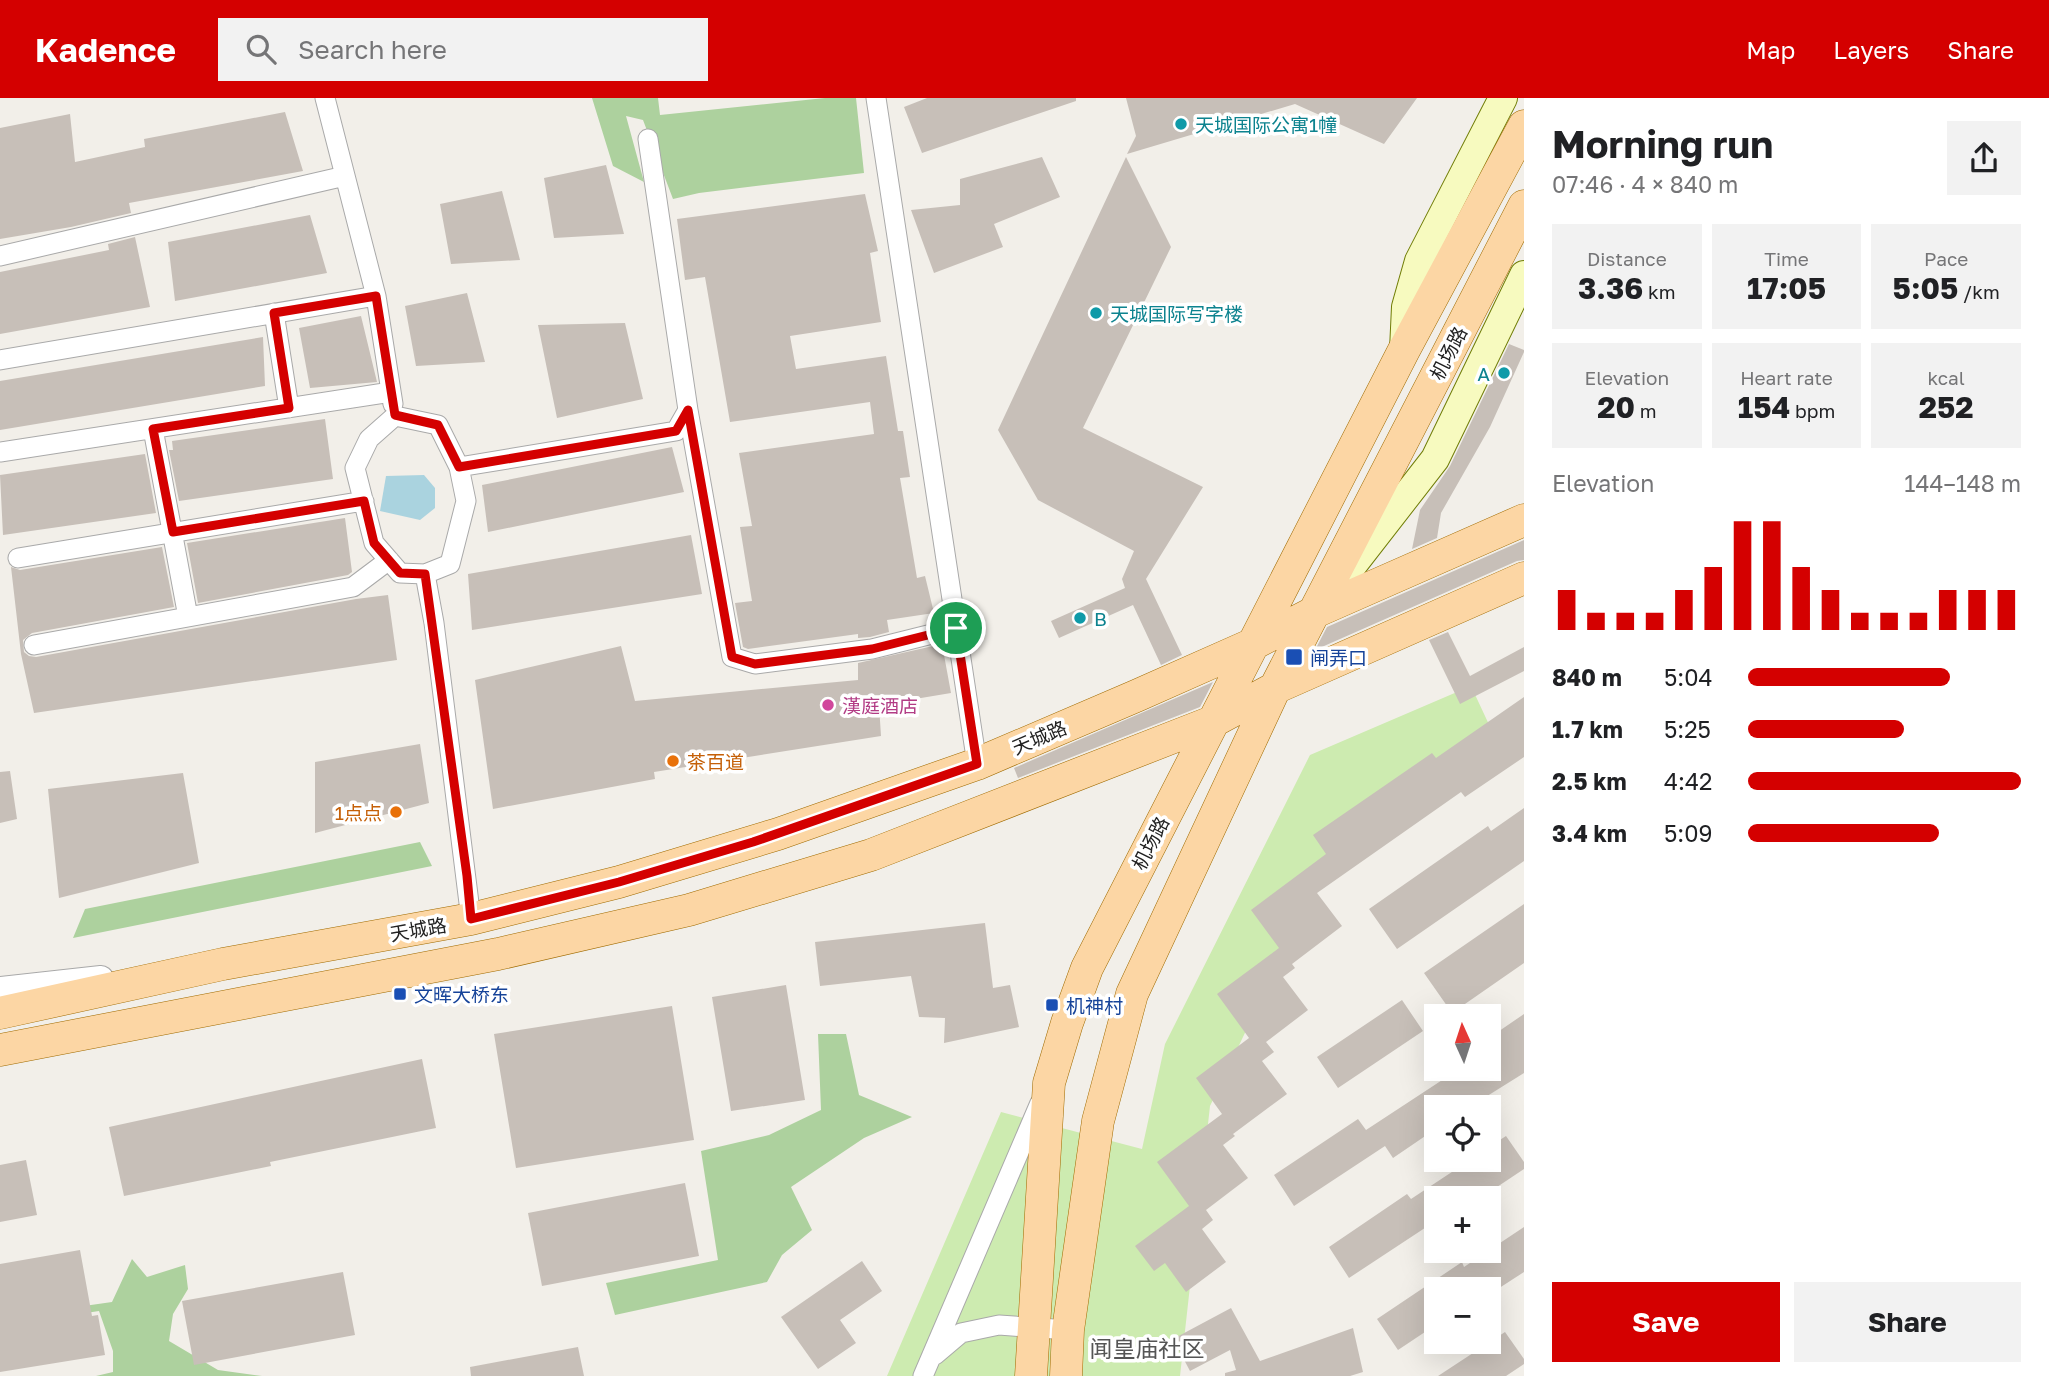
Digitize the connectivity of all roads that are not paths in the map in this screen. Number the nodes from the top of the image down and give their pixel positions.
1 (325, 98) edge
2 (876, 98) edge
3 (1503, 98) edge
4 (1524, 126) edge
5 (648, 139) dead end
6 (345, 176) junction
7 (1524, 206) edge
8 (0, 256) edge
9 (1524, 275) edge
10 (376, 296) junction
11 (274, 313) junction
12 (1404, 350) junction
13 (0, 360) edge
14 (391, 392) junction
15 (289, 408) junction
16 (688, 410) junction
17 (395, 415) junction
18 (153, 429) junction
19 (0, 452) edge
20 (459, 467) junction
21 (364, 501) junction
22 (1524, 520) edge
23 (173, 532) junction
24 (18, 558) dead end
25 (389, 560) junction
26 (425, 574) junction
27 (1524, 578) edge
28 (1315, 612) junction
29 (188, 617) junction
30 (956, 628) junction
31 (34, 645) dead end
32 (1251, 645) junction
33 (1275, 688) junction
34 (1212, 722) junction
35 (977, 764) junction
36 (471, 919) junction
37 (223, 964) junction
38 (0, 989) edge
39 (0, 1013) edge
40 (36, 1042) junction
41 (0, 1050) edge
42 (0, 1056) edge
43 (1049, 1083) junction
44 (1034, 1327) junction
45 (1068, 1330) junction
46 (931, 1358) junction
47 (923, 1376) edge
48 (1031, 1376) edge
49 (1066, 1376) edge

1 - 6 street
2 - 30 street
3 - 12 main road, 机场路
4 - 12 main road, 机场路
5 - 16 street
6 - 8 street
6 - 10 street
7 - 28 main road, 机场路
9 - 28 main road, 机场路
10 - 11 street
10 - 14 street
11 - 13 street
11 - 15 street
12 - 32 main road, 机场路
14 - 15 street
14 - 17 street
15 - 18 street
16 - 20 street
16 - 30 street
17 - 20 street
17 - 21 street
18 - 19 street
18 - 23 street
20 - 26 street
21 - 23 street
21 - 25 street
22 - 28 main road, 天城路
23 - 24 street
23 - 29 street
25 - 26 street
25 - 29 street
26 - 36 street
27 - 33 main road, 天城路
28 - 32 main road, 天城路
28 - 33 main road, 机场路
29 - 31 street
30 - 35 street
32 - 34 main road, 机场路
32 - 35 main road, 天城路
33 - 34 main road, 天城路
33 - 45 main road, 机场路
34 - 40 main road, 天城路
34 - 43 main road, 机场路
35 - 36 main road, 天城路
36 - 37 main road, 天城路
37 - 38 street
37 - 39 main road, 天城路
40 - 41 main road, 天城路
40 - 42 street
43 - 44 main road, 机场路
43 - 46 street
44 - 45 street
44 - 46 street
44 - 48 main road, 机场路
45 - 49 main road, 机场路
46 - 47 street

